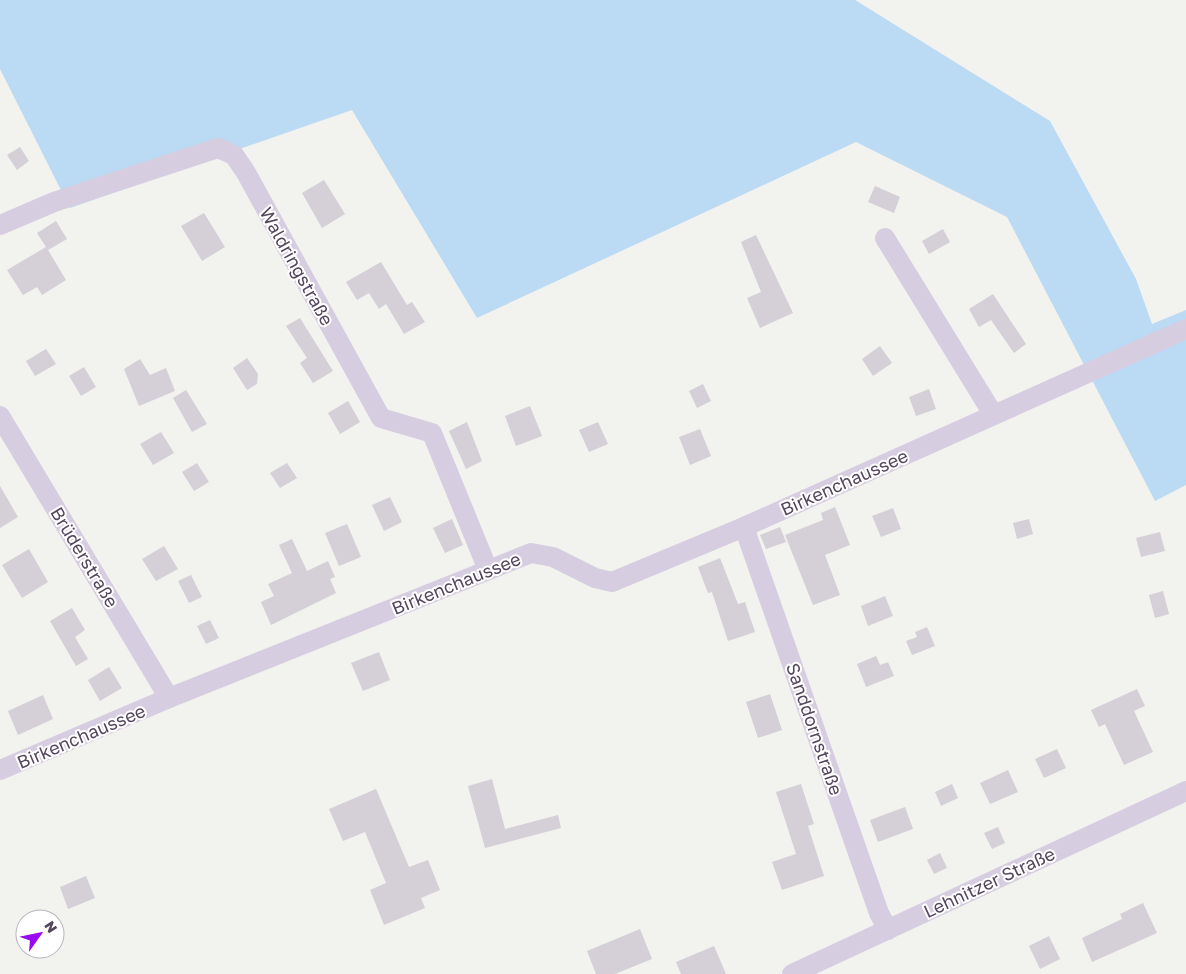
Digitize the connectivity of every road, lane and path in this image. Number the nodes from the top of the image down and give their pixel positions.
1 (0, 225) edge
2 (884, 238) dead end
3 (1186, 329) edge
4 (993, 414) junction
5 (0, 416) edge
6 (744, 526) junction
7 (488, 570) junction
8 (170, 698) junction
9 (0, 770) edge
10 (1186, 791) edge
11 (888, 930) junction
12 (792, 974) edge

1 - 7 street, Waldringstraße
2 - 4 street
3 - 4 street, Birkenchaussee
4 - 6 street, Birkenchaussee
5 - 8 street, Brüderstraße
6 - 7 street, Birkenchaussee
6 - 11 street, Sanddornstraße
7 - 8 street, Birkenchaussee
8 - 9 street, Birkenchaussee
10 - 11 street, Lehnitzer Straße
11 - 12 street, Lehnitzer Straße

